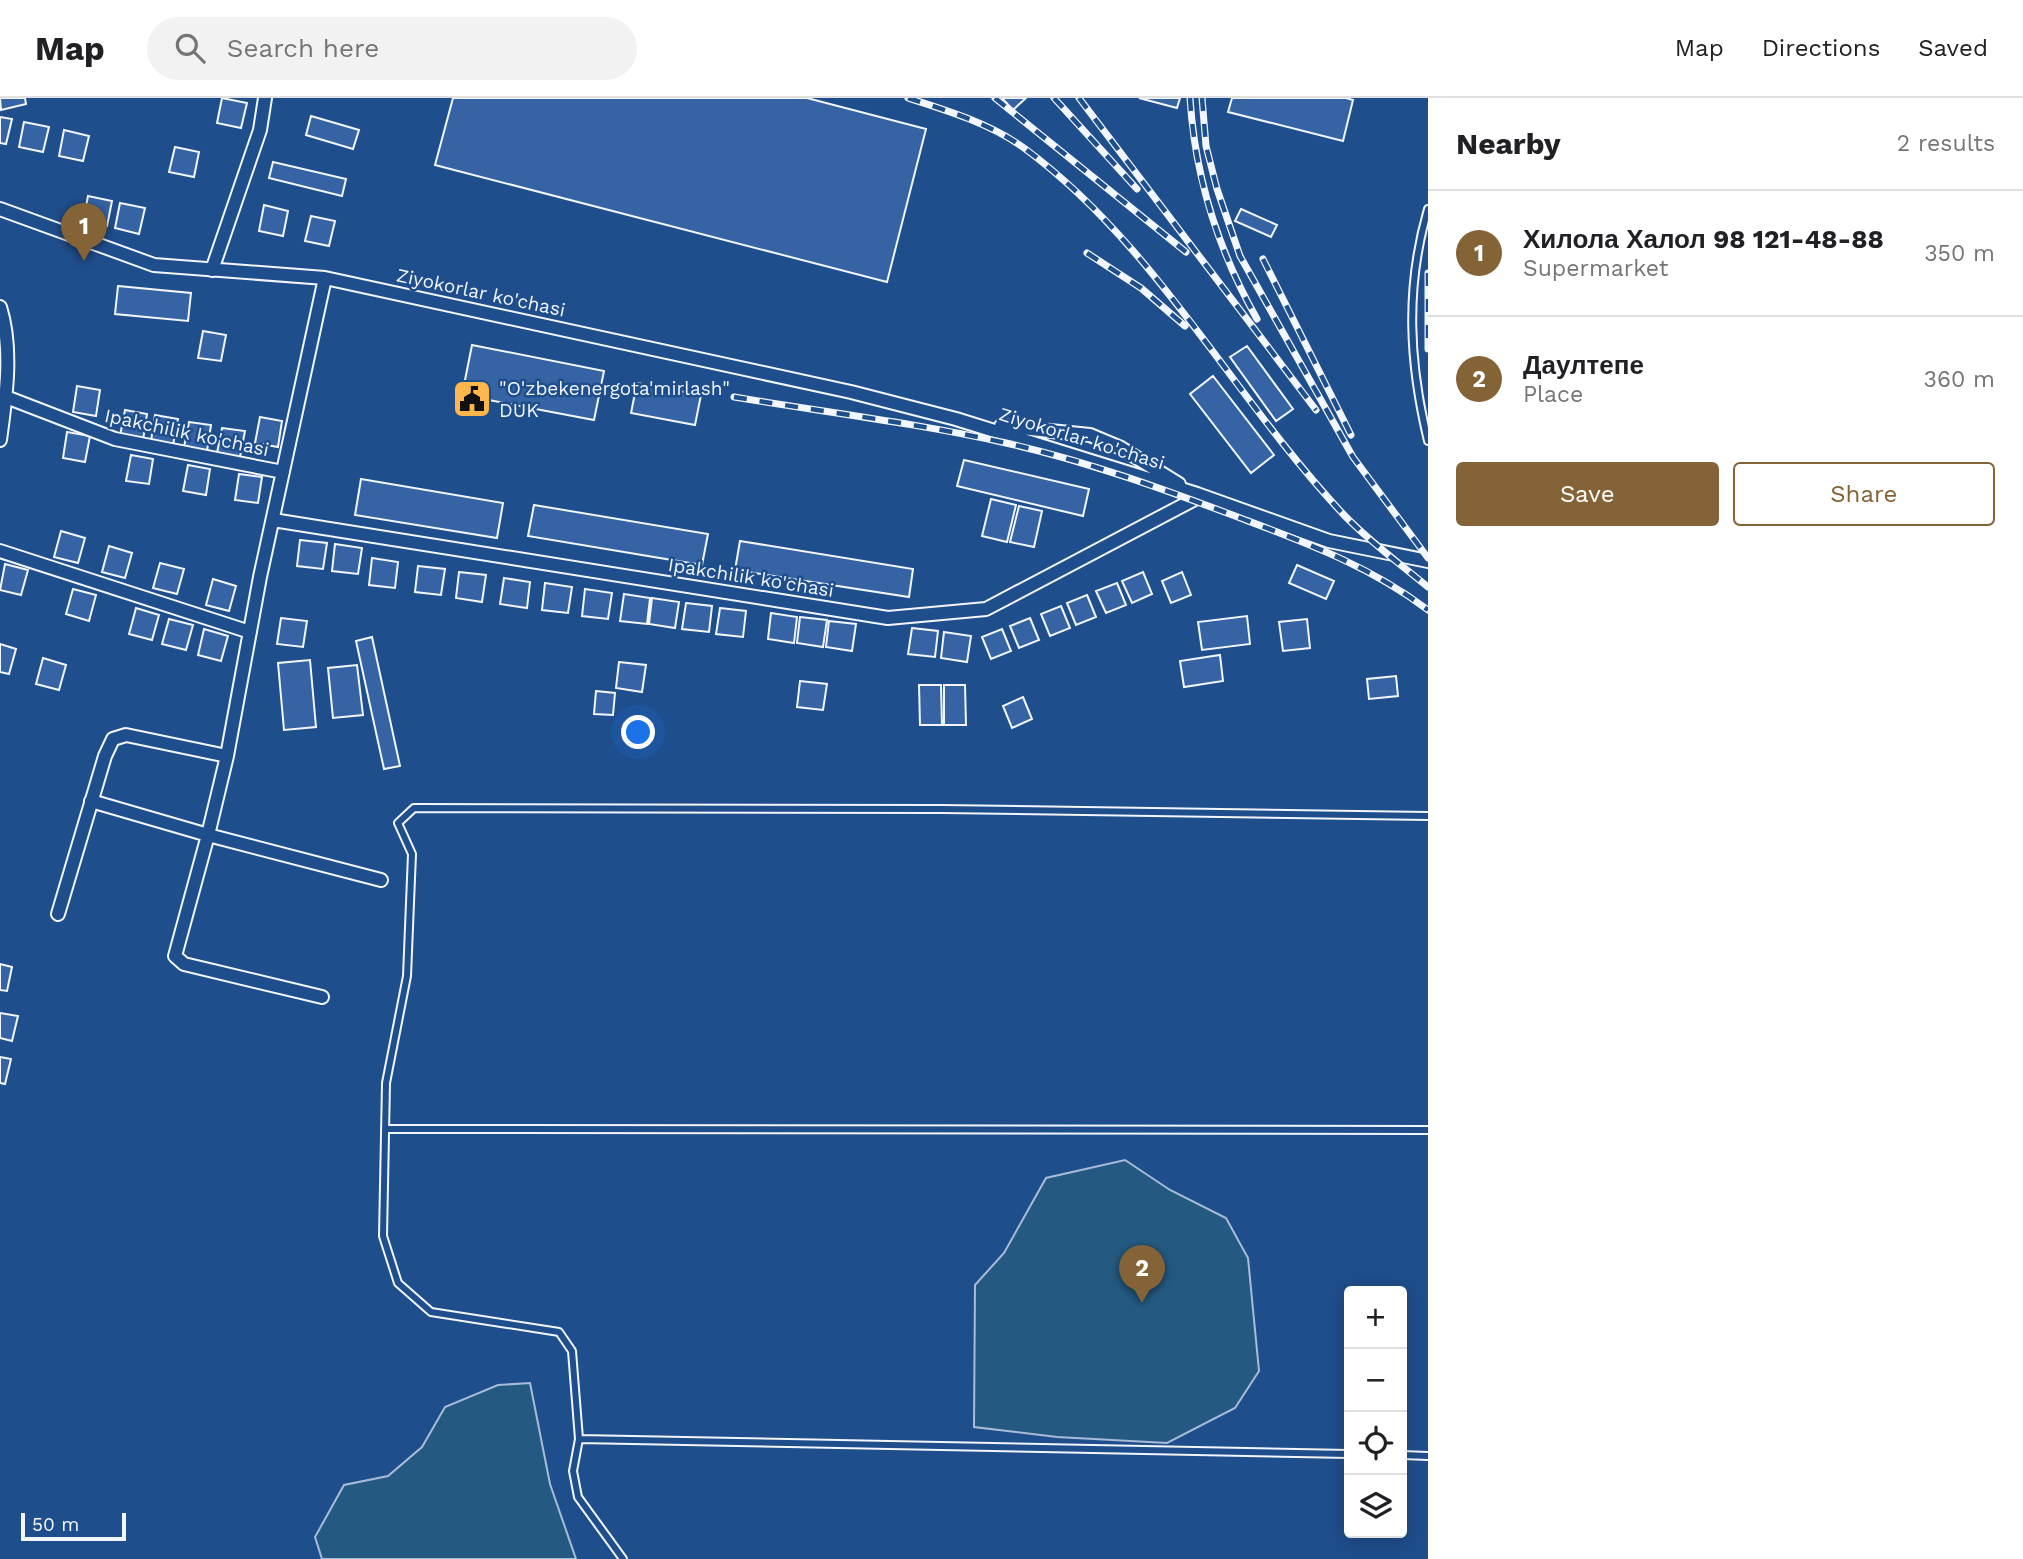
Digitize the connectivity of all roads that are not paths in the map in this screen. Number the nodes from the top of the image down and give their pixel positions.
1 (265, 98) edge
2 (0, 209) edge
3 (1428, 209) edge
4 (212, 270) junction
5 (325, 278) junction
6 (0, 307) edge
7 (6, 397) junction
8 (956, 419) junction
9 (0, 440) edge
10 (1428, 441) edge
11 (283, 472) junction
12 (1197, 494) junction
13 (273, 520) junction
14 (0, 551) edge
15 (1428, 561) edge
16 (250, 632) junction
17 (227, 756) junction
18 (91, 802) junction
19 (1428, 816) edge
20 (208, 835) junction
21 (381, 880) dead end
22 (58, 914) dead end
23 (322, 997) dead end
24 (385, 1129) junction
25 (1428, 1130) edge
26 (579, 1439) junction
27 (1344, 1454) edge
28 (1407, 1455) edge
29 (1428, 1456) edge
30 (623, 1559) edge

1 - 4 street
2 - 4 street, Ziyokorlar ko'chasi
3 - 10 lane
4 - 5 street, Ziyokorlar ko'chasi
5 - 8 street, Ziyokorlar ko'chasi
5 - 11 street, Ipakchilik ko'chasi
6 - 7 street
7 - 9 street
7 - 11 street, Ipakchilik ko'chasi
8 - 12 street, Ziyokorlar ko'chasi
8 - 12 street, Ziyokorlar ko'chasi
11 - 13 street, Ipakchilik ko'chasi
12 - 13 street, Ipakchilik ko'chasi
12 - 15 street, Ziyokorlar ko'chasi
13 - 16 street, Ipakchilik ko'chasi
14 - 16 street
16 - 17 street, Ipakchilik ko'chasi
17 - 18 street
17 - 20 street, Ipakchilik ko'chasi
18 - 20 street
18 - 22 street
19 - 24 lane
20 - 21 street
20 - 23 street, Ipakchilik ko'chasi
24 - 25 lane
24 - 26 lane
26 - 27 lane
26 - 30 lane
28 - 29 lane

